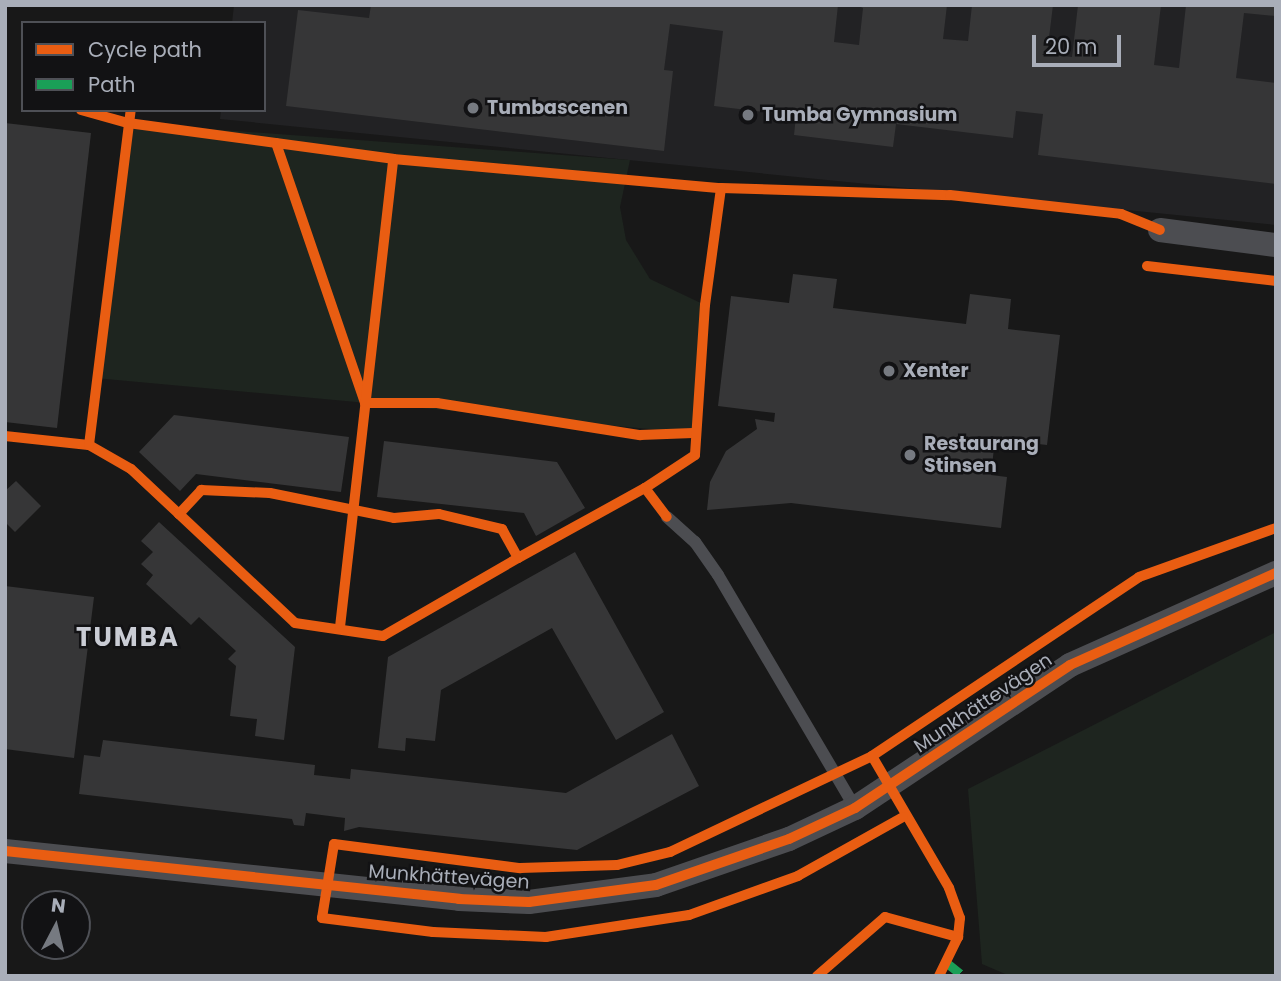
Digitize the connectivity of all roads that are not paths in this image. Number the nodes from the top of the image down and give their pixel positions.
1 (1160, 230) dead end
2 (1276, 244) edge
3 (667, 517) dead end
4 (1276, 573) edge
5 (855, 808) junction
6 (5, 851) edge

1 - 2 street
3 - 5 lane
4 - 5 street, Munkhättevägen
5 - 6 street, Munkhättevägen

